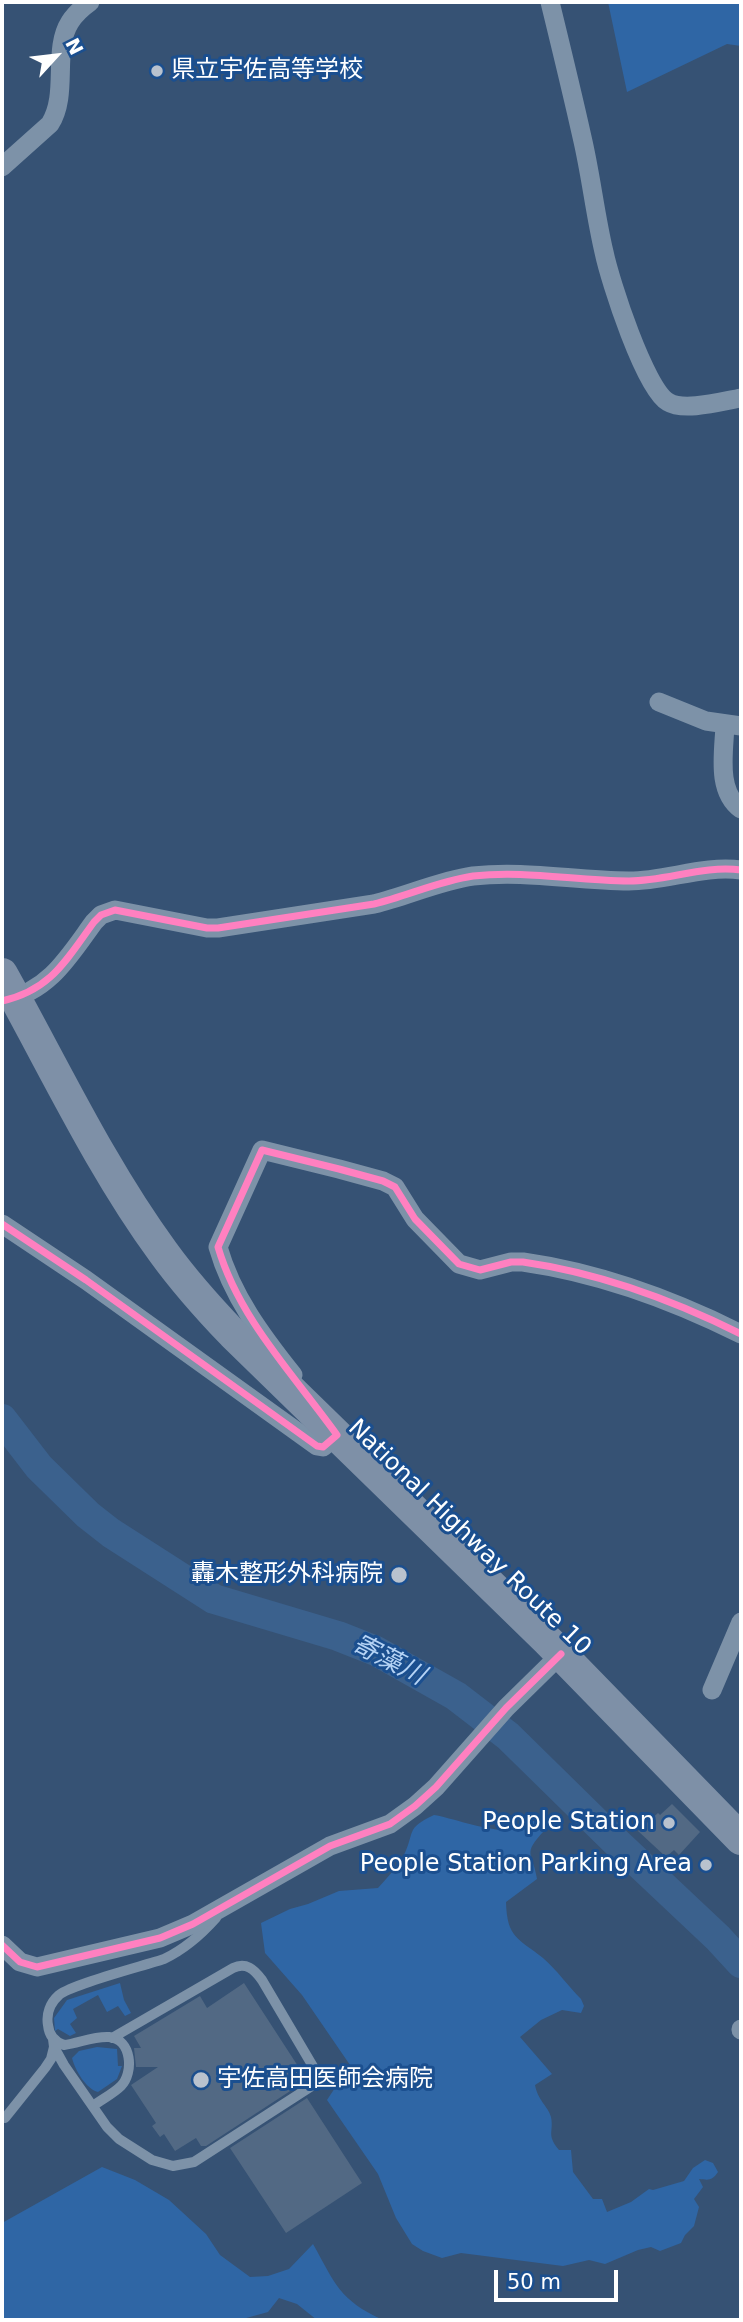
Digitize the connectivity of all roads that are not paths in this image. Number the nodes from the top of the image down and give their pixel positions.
1 (90, 2) edge
2 (550, 2) edge
3 (2, 167) edge
4 (741, 398) edge
5 (659, 702) dead end
6 (733, 725) edge
7 (741, 809) edge
8 (741, 870) edge
9 (6, 991) edge
10 (2, 1224) edge
11 (741, 1334) edge
12 (337, 1435) junction
13 (741, 1622) edge
14 (561, 1654) junction
15 (712, 1689) dead end
16 (741, 1839) edge
17 (228, 1902) junction
18 (2, 1945) edge
19 (112, 2038) junction
20 (54, 2043) junction
21 (93, 2106) junction
22 (5, 2118) dead end

1 - 3 street
2 - 4 street
5 - 6 street
6 - 7 street
8 - 9 street
9 - 12 highway, National Highway Route 10
10 - 12 street
11 - 12 street
12 - 14 highway, National Highway Route 10
13 - 15 street
14 - 16 highway, National Highway Route 10
14 - 17 street
17 - 18 street
17 - 20 lane
19 - 20 lane
19 - 21 lane
19 - 21 lane
20 - 21 lane
20 - 22 lane

